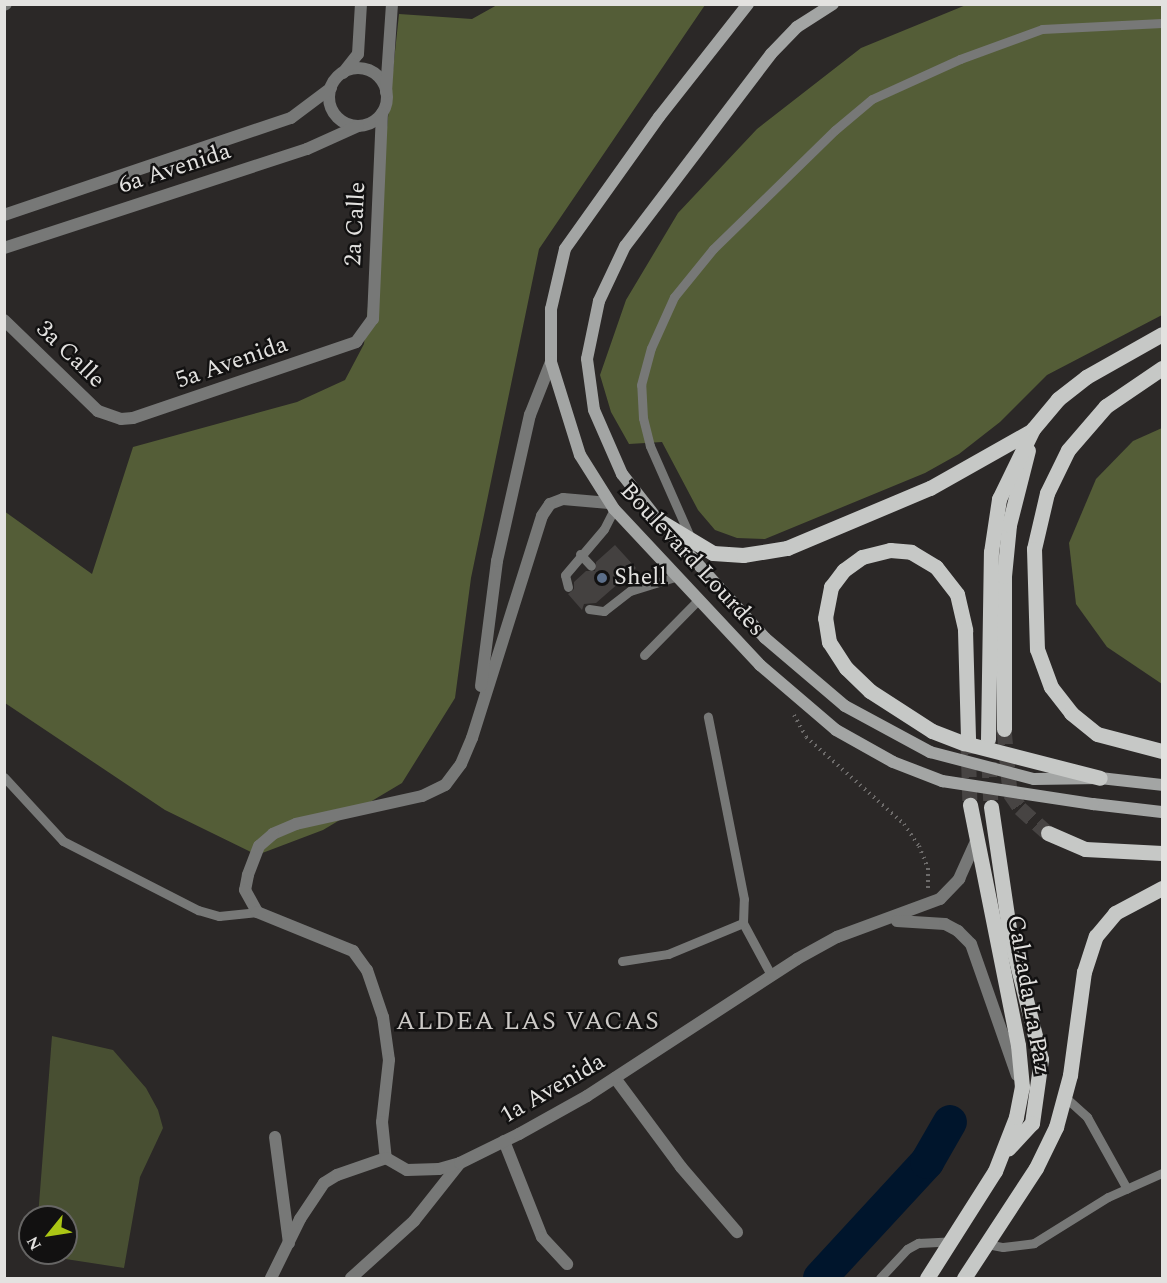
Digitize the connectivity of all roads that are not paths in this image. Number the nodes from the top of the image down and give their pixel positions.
1 (361, 4) edge
2 (392, 4) edge
3 (748, 4) edge
4 (833, 4) edge
5 (1162, 23) edge
6 (342, 74) junction
7 (331, 88) junction
8 (386, 93) junction
9 (382, 112) junction
10 (358, 126) junction
11 (4, 216) edge
12 (4, 248) edge
13 (4, 320) edge
14 (1162, 334) edge
15 (365, 335) joint
16 (551, 362) junction
17 (1162, 368) edge
18 (110, 416) joint
19 (1033, 429) junction
20 (611, 506) junction
21 (658, 520) junction
22 (692, 543) junction
23 (580, 554) junction
24 (591, 566) dead end
25 (675, 577) junction
26 (568, 587) dead end
27 (612, 589) dead end
28 (619, 598) junction
29 (698, 600) junction
30 (589, 609) dead end
31 (644, 655) dead end
32 (477, 717) junction
33 (708, 717) dead end
34 (1004, 729) tunnel mouth
35 (968, 739) tunnel mouth
36 (988, 740) tunnel mouth
37 (1162, 751) edge
38 (4, 777) edge
39 (1101, 778) junction
40 (1162, 785) edge
41 (970, 805) tunnel mouth
42 (991, 807) tunnel mouth
43 (1162, 812) edge
44 (1048, 833) tunnel mouth
45 (977, 839) junction
46 (1162, 853) edge
47 (1162, 888) edge
48 (257, 912) junction
49 (884, 920) junction
50 (743, 923) junction
51 (622, 961) dead end
52 (771, 975) junction
53 (615, 1078) junction
54 (1022, 1087) junction
55 (1065, 1097) junction
56 (275, 1137) dead end
57 (504, 1141) junction
58 (1003, 1154) junction
59 (386, 1158) junction
60 (460, 1163) junction
61 (1162, 1173) edge
62 (1126, 1189) junction
63 (737, 1232) dead end
64 (953, 1241) junction
65 (289, 1243) junction
66 (987, 1244) junction
67 (567, 1264) dead end
68 (271, 1278) edge
69 (351, 1278) edge
70 (880, 1278) edge
71 (927, 1278) edge
72 (964, 1278) edge

1 - 6 street
2 - 8 street
3 - 16 main road, Boulevard Lourdes
4 - 21 main road, Boulevard Lourdes
5 - 22 lane
6 - 7 street
6 - 8 street
7 - 10 street
7 - 11 street, 6a Avenida
8 - 9 street
9 - 10 street
9 - 15 street, 2a Calle
10 - 12 street, 6a Avenida
13 - 18 street, 3a Calle
14 - 19 main road
15 - 18 street, 5a Avenida
16 - 20 main road, Boulevard Lourdes
16 - 32 street
17 - 37 main road
19 - 22 main road
19 - 34 main road
19 - 36 main road
20 - 23 lane
20 - 25 main road, Boulevard Lourdes
20 - 32 street
21 - 22 main road
21 - 39 main road, Boulevard Lourdes, bridge
23 - 24 lane
23 - 26 lane
25 - 28 lane
25 - 29 main road, Boulevard Lourdes
27 - 28 lane
28 - 30 lane
29 - 31 lane
29 - 43 main road, Boulevard Lourdes, bridge
32 - 48 street
33 - 50 lane
35 - 39 main road, bridge
38 - 48 lane
39 - 40 main road, Boulevard Lourdes
41 - 45 main road, Calzada La Paz
42 - 58 main road
44 - 46 main road
45 - 49 street, 1a Avenida
45 - 54 main road, Calzada La Paz
47 - 55 main road, Calzada La Paz
48 - 59 street
49 - 52 street, 1a Avenida
49 - 54 street, 1a Avenida
50 - 51 lane
50 - 52 lane
52 - 53 street, 1a Avenida
53 - 57 street, 1a Avenida
53 - 63 street
54 - 58 main road, Calzada La Paz
55 - 62 lane
55 - 66 main road, Calzada La Paz
56 - 65 street
57 - 60 street, 1a Avenida
57 - 67 street
58 - 64 main road, Calzada La Paz
59 - 60 street, 1a Avenida
59 - 65 street
60 - 69 street
61 - 62 lane
62 - 66 lane
64 - 70 lane
64 - 71 main road, Calzada La Paz
65 - 68 street
66 - 72 main road, Calzada La Paz

